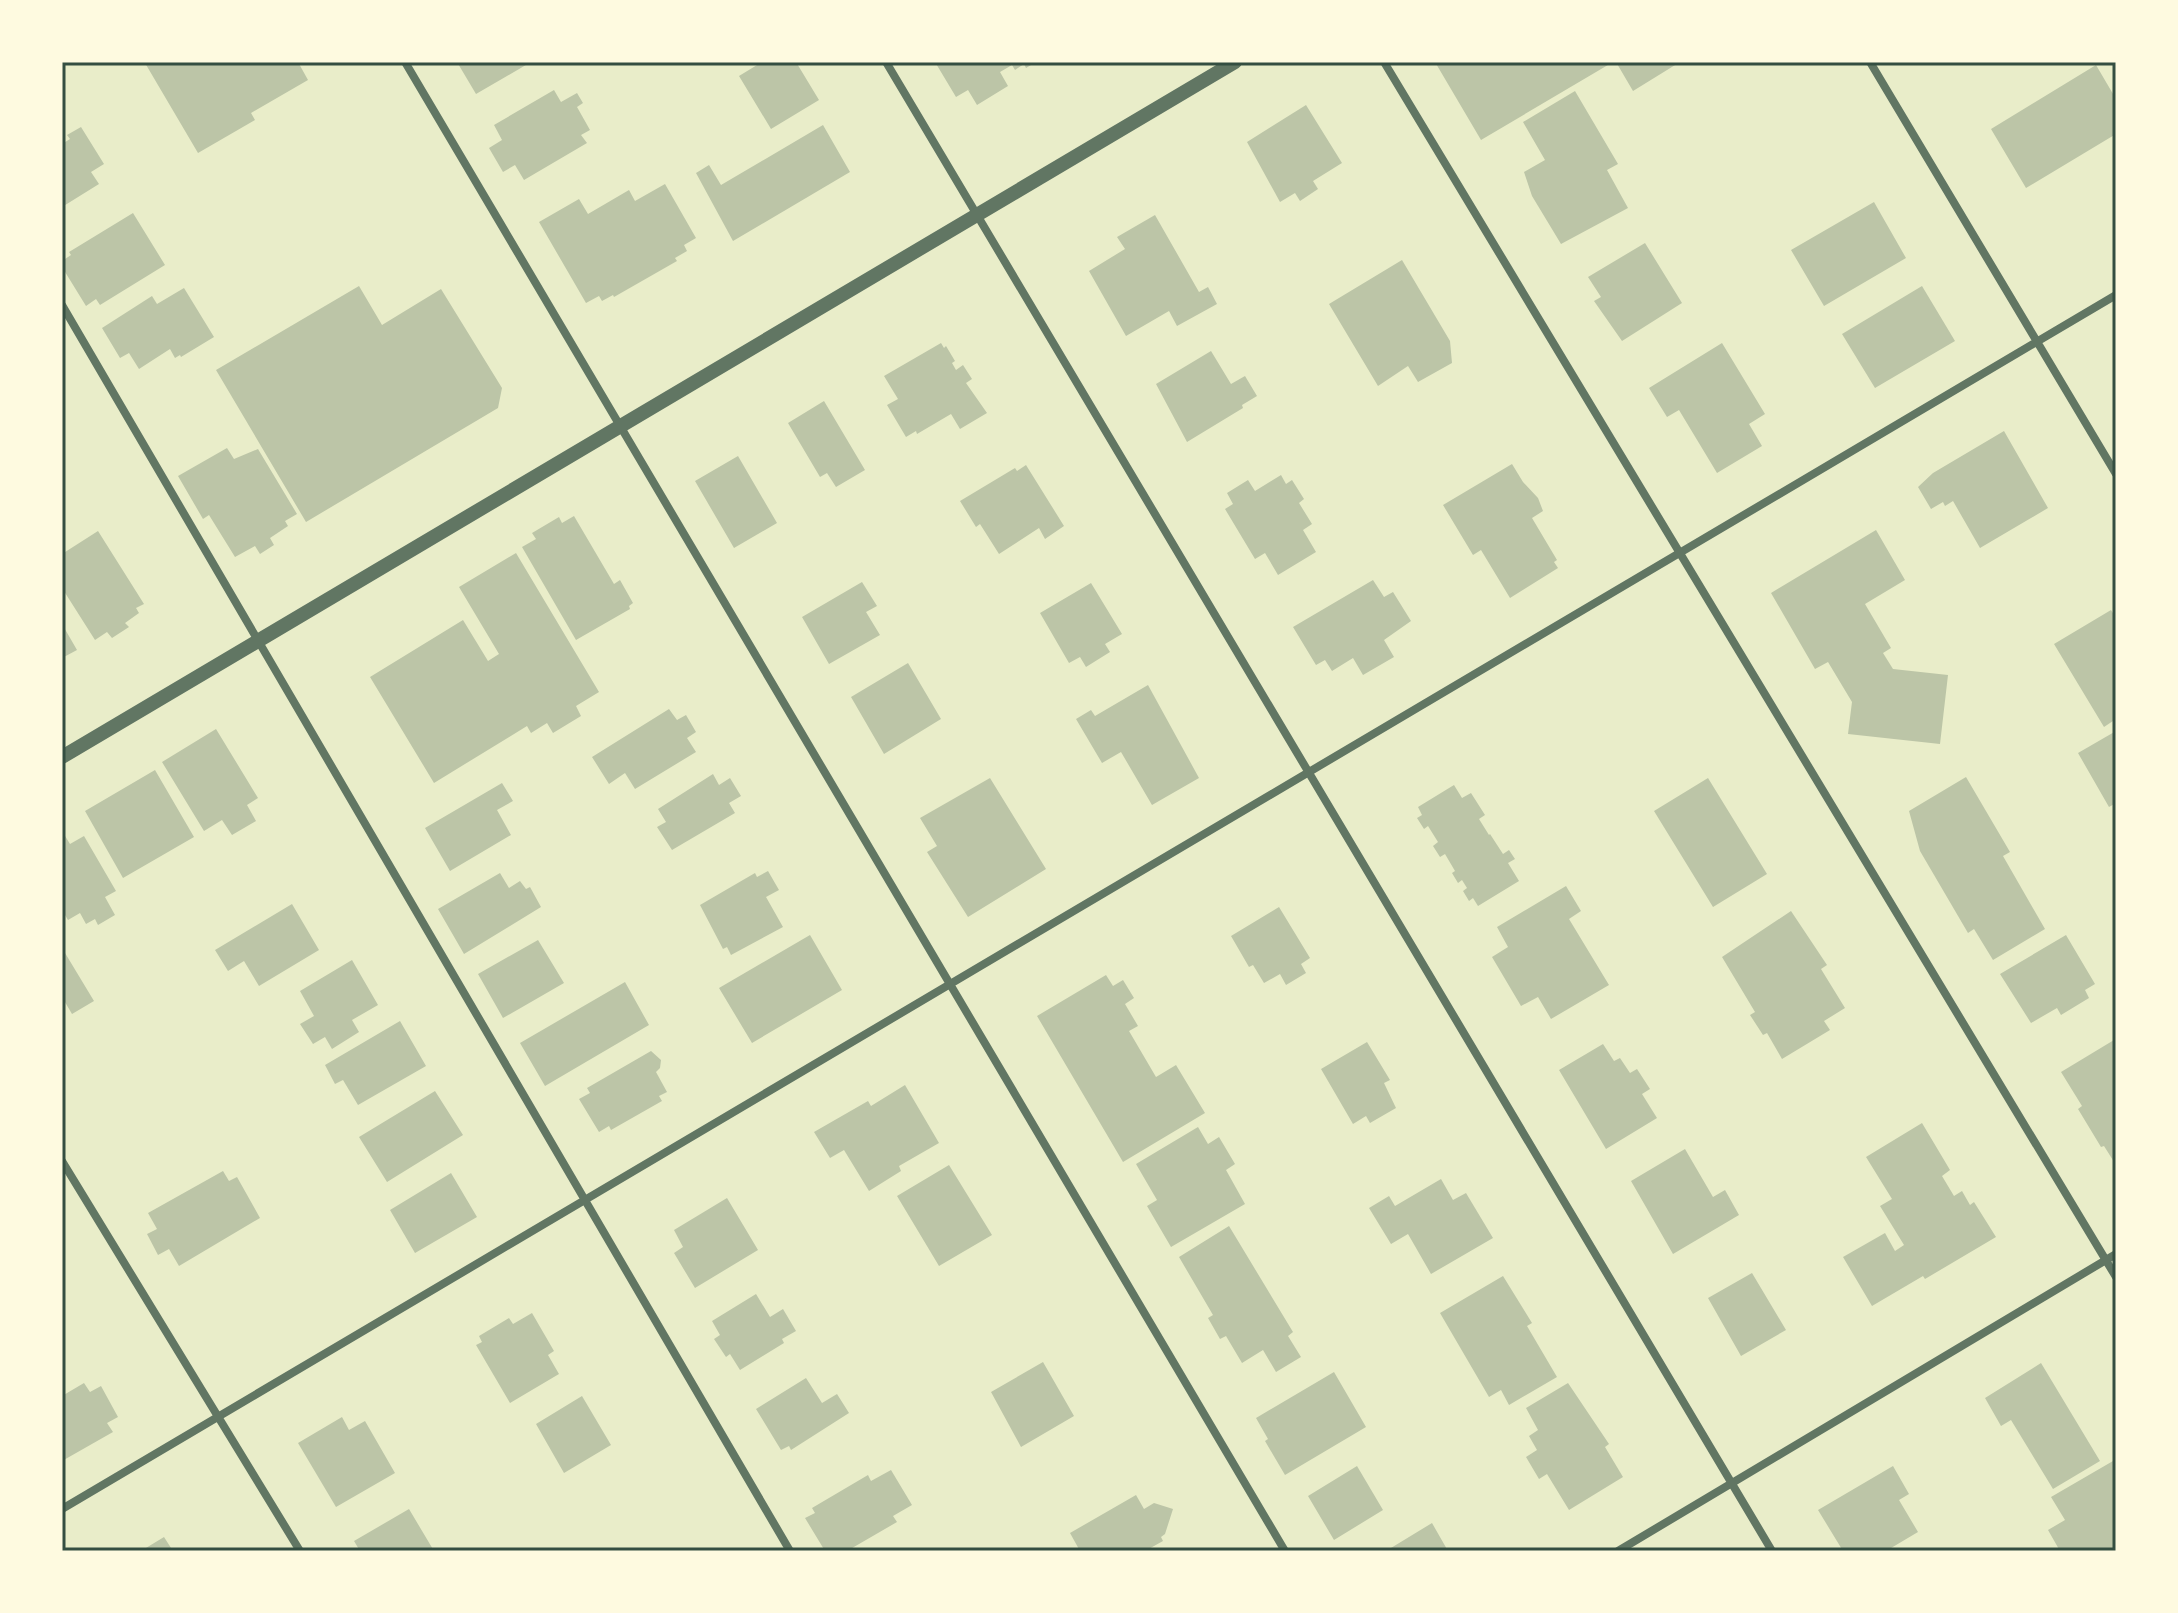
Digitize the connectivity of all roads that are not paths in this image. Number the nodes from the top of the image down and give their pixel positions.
1 (405, 62) edge
2 (886, 62) edge
3 (1235, 62) edge
4 (1384, 62) edge
5 (1870, 62) edge
6 (977, 215) junction
7 (2116, 295) edge
8 (62, 305) edge
9 (2037, 342) junction
10 (620, 426) junction
11 (2116, 474) edge
12 (1679, 553) junction
13 (259, 640) junction
14 (62, 757) edge
15 (1308, 772) junction
16 (950, 984) junction
17 (62, 1161) edge
18 (585, 1200) junction
19 (2116, 1254) edge
20 (2106, 1260) junction
21 (2116, 1277) edge
22 (219, 1416) junction
23 (1731, 1483) junction
24 (62, 1509) edge
25 (300, 1551) edge
26 (790, 1551) edge
27 (1285, 1551) edge
28 (1618, 1551) edge
29 (1772, 1551) edge

1 - 10 street
2 - 6 street
3 - 6 street
4 - 12 street
5 - 9 street
6 - 10 street
6 - 15 street
7 - 9 street
8 - 13 street
9 - 11 street
9 - 12 street
10 - 13 street
10 - 16 street
12 - 15 street
12 - 20 street
13 - 14 street
13 - 18 street
15 - 16 street
15 - 23 street
16 - 18 street
16 - 27 street
17 - 22 street
18 - 22 street
18 - 26 street
19 - 20 street
20 - 21 street
20 - 23 street
22 - 24 street
22 - 25 street
23 - 28 street
23 - 29 street

